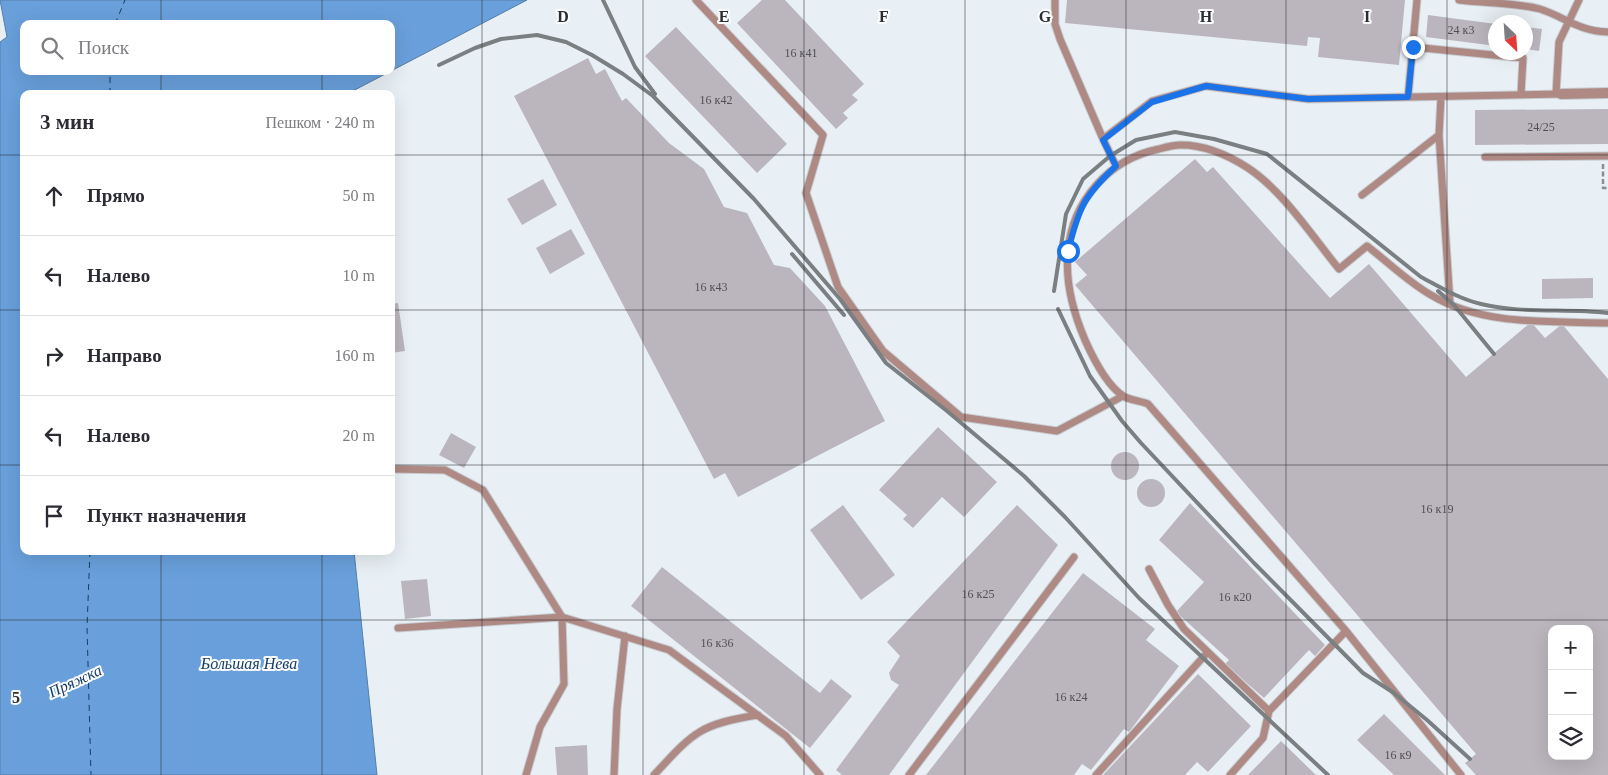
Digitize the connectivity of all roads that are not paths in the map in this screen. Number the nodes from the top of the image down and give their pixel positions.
1 (696, 0) edge
2 (1055, 0) edge
3 (1417, 0) edge
4 (1459, 0) edge
5 (1579, 0) edge
6 (1568, 23) junction
7 (1608, 32) edge
8 (1413, 47) junction
9 (1608, 93) edge
10 (1521, 94) junction
11 (1558, 94) junction
12 (1408, 97) junction
13 (1441, 97) junction
14 (1439, 135) junction
15 (1103, 140) junction
16 (1606, 156) edge
17 (1485, 157) dead end
18 (1116, 166) junction
19 (1362, 195) dead end
20 (1450, 303) junction
21 (1608, 323) edge
22 (1123, 396) junction
23 (395, 469) edge
24 (1074, 557) dead end
25 (1149, 569) dead end
26 (562, 617) junction
27 (398, 628) dead end
28 (1346, 631) junction
29 (625, 636) junction
30 (1207, 653) junction
31 (1270, 711) junction
32 (758, 715) junction
33 (526, 775) edge
34 (614, 775) edge
35 (654, 775) edge
36 (820, 775) edge
37 (909, 775) edge
38 (1096, 775) edge
39 (1230, 775) edge
40 (1461, 775) edge

1 - 22 lane
2 - 15 lane
3 - 8 lane
4 - 6 lane
5 - 6 lane
6 - 7 lane
6 - 11 lane
8 - 10 lane
8 - 12 lane
9 - 11 street
10 - 11 lane
10 - 13 lane
12 - 13 lane
12 - 15 lane
13 - 14 lane
14 - 19 lane
14 - 20 lane
15 - 18 lane
16 - 17 lane
18 - 20 lane
18 - 22 lane
20 - 21 lane
22 - 28 lane
23 - 26 lane
24 - 37 lane
25 - 30 lane
26 - 27 lane
26 - 29 lane
26 - 33 lane
28 - 31 lane
28 - 40 lane
29 - 32 lane
29 - 34 lane
30 - 31 lane
30 - 38 lane
31 - 39 lane
32 - 35 lane
32 - 36 lane

